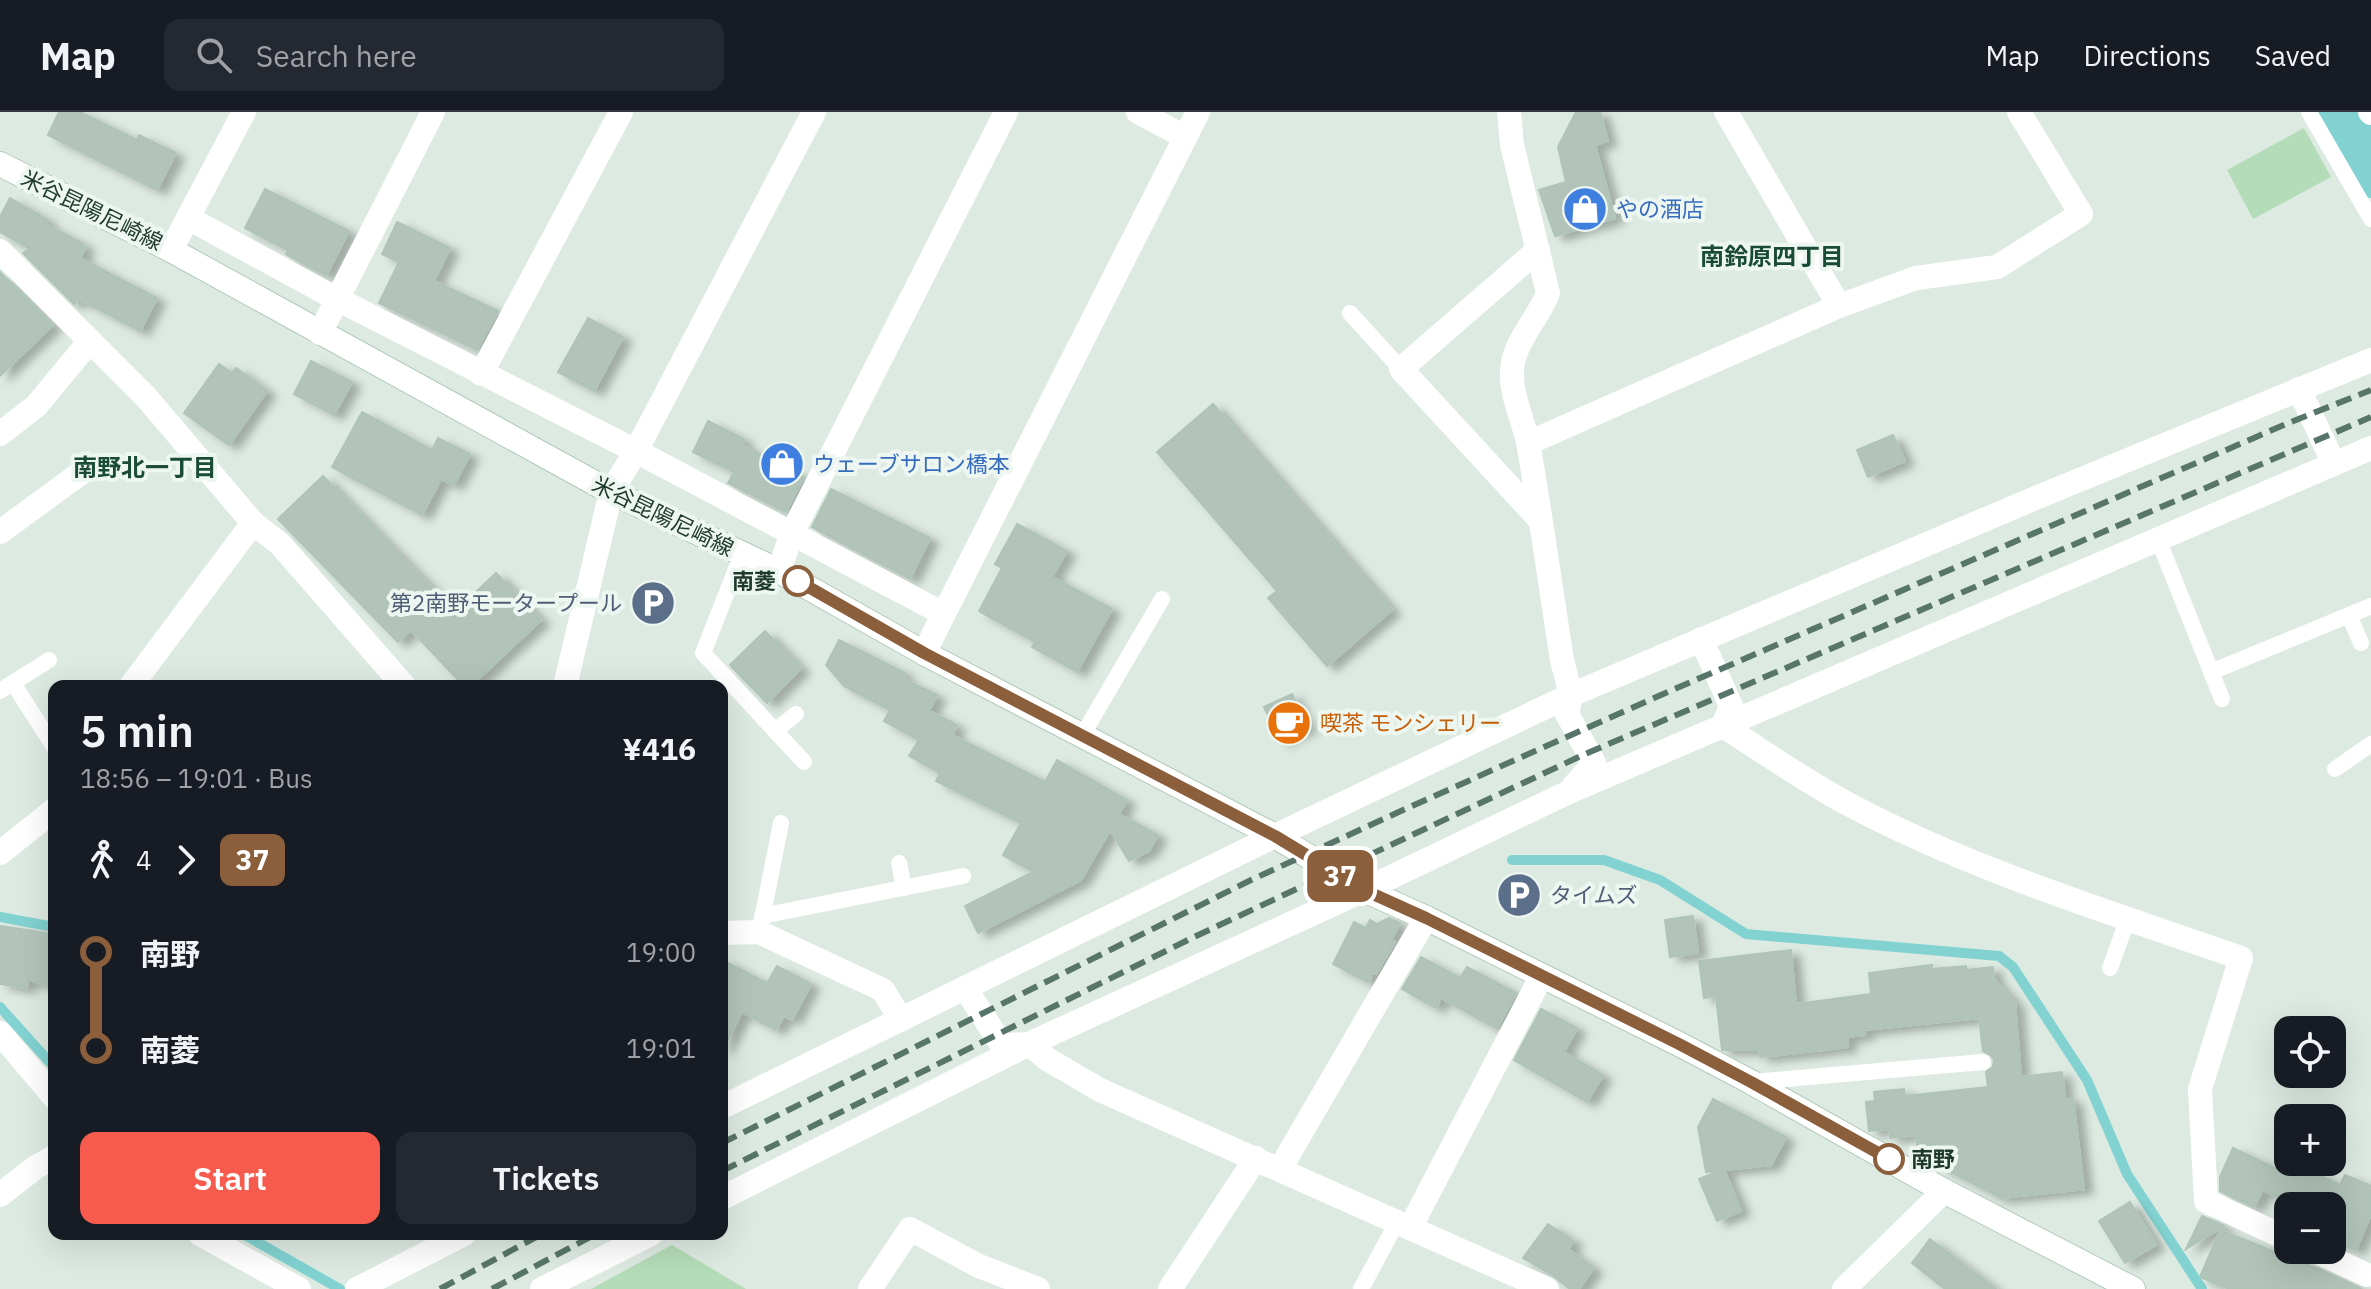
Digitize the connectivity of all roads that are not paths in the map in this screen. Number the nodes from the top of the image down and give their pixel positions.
1 (244, 112) edge
2 (433, 112) edge
3 (621, 112) edge
4 (814, 112) edge
5 (1006, 112) edge
6 (1138, 112) edge
7 (1198, 112) edge
8 (1509, 112) edge
9 (1726, 112) edge
10 (2019, 112) edge
11 (2309, 112) edge
12 (1185, 137) junction
13 (0, 164) edge
14 (188, 218) junction
15 (2371, 219) edge
16 (171, 250) junction
17 (1538, 250) junction
18 (0, 251) edge
19 (335, 298) junction
20 (1839, 306) junction
21 (1350, 313) dead end
22 (320, 333) junction
23 (90, 341) junction
24 (2371, 360) edge
25 (1401, 369) junction
26 (481, 374) junction
27 (2299, 389) junction
28 (0, 434) edge
29 (1528, 443) junction
30 (2371, 448) edge
31 (636, 451) junction
32 (2334, 464) junction
33 (89, 467) dead end
34 (611, 492) junction
35 (1540, 520) junction
36 (253, 523) junction
37 (0, 532) edge
38 (792, 533) junction
39 (2158, 539) junction
40 (742, 554) junction
41 (779, 571) junction
42 (1162, 599) dead end
43 (2371, 606) edge
44 (942, 613) junction
45 (2349, 615) junction
46 (1701, 639) junction
47 (2361, 643) dead end
48 (924, 653) junction
49 (49, 660) dead end
50 (2211, 672) junction
51 (135, 680) edge
52 (399, 680) edge
53 (566, 680) edge
54 (728, 680) edge
55 (728, 680) edge
56 (6, 687) edge
57 (1571, 695) junction
58 (2222, 699) dead end
59 (796, 714) dead end
60 (1723, 726) junction
61 (775, 731) junction
62 (1082, 736) junction
63 (48, 740) edge
64 (2371, 744) edge
65 (804, 762) dead end
66 (2335, 769) dead end
67 (1569, 792) junction
68 (48, 815) edge
69 (781, 823) dead end
70 (1275, 836) junction
71 (0, 853) edge
72 (899, 863) dead end
73 (963, 876) dead end
74 (904, 888) junction
75 (1364, 890) junction
76 (1426, 918) junction
77 (2128, 918) junction
78 (760, 924) junction
79 (728, 932) edge
80 (2110, 968) dead end
81 (1541, 977) junction
82 (965, 988) junction
83 (901, 1020) junction
84 (0, 1033) edge
85 (1029, 1044) junction
86 (1983, 1062) dead end
87 (1751, 1082) junction
88 (48, 1090) edge
89 (728, 1104) edge
90 (1256, 1158) junction
91 (48, 1160) edge
92 (1280, 1169) junction
93 (1944, 1191) junction
94 (0, 1195) edge
95 (728, 1195) edge
96 (1404, 1225) junction
97 (2274, 1233) edge
98 (211, 1240) edge
99 (416, 1240) edge
100 (452, 1240) edge
101 (639, 1240) edge
102 (410, 1261) junction
103 (2340, 1264) edge
104 (2366, 1278) edge
105 (299, 1289) edge
106 (357, 1289) edge
107 (542, 1289) edge
108 (870, 1289) edge
109 (1038, 1289) edge
110 (1170, 1289) edge
111 (1361, 1289) edge
112 (1547, 1289) edge
113 (1844, 1289) edge
114 (2133, 1289) edge

1 - 14 street
2 - 19 street
3 - 26 street
4 - 31 street
5 - 38 street
6 - 12 street
7 - 12 street
8 - 17 street
9 - 20 street
10 - 20 street
11 - 15 lane
12 - 44 street
13 - 16 street, 米谷昆陽尼崎線
14 - 16 street
14 - 19 street
16 - 22 street, 米谷昆陽尼崎線
17 - 25 street
17 - 29 street
18 - 23 street
19 - 22 street
19 - 26 street
20 - 29 street
21 - 25 lane
22 - 34 street, 米谷昆陽尼崎線
23 - 28 street
23 - 36 street
24 - 27 street
25 - 35 street
26 - 31 street
27 - 32 street
27 - 46 street
29 - 35 street
30 - 32 street
31 - 34 street
31 - 38 street
32 - 39 street
33 - 37 street
34 - 40 street, 米谷昆陽尼崎線
34 - 53 street
35 - 57 street
36 - 51 street
36 - 52 street
38 - 41 street
38 - 44 street
39 - 50 lane
39 - 60 street
40 - 41 street, 米谷昆陽尼崎線
40 - 54 lane
41 - 48 street, 米谷昆陽尼崎線
42 - 62 lane
43 - 45 lane
44 - 48 street
45 - 47 lane
45 - 50 lane
46 - 57 street
46 - 60 street
48 - 62 street, 米谷昆陽尼崎線
49 - 56 lane
50 - 58 lane
55 - 61 lane
56 - 63 lane
57 - 67 street
57 - 70 street
59 - 61 lane
60 - 67 street
60 - 77 street
61 - 65 lane
62 - 70 street, 米谷昆陽尼崎線
64 - 66 lane
67 - 75 street
68 - 71 street
69 - 78 lane
70 - 75 street, 米谷昆陽尼崎線
70 - 82 street
72 - 74 lane
73 - 74 lane
74 - 78 lane
75 - 76 street, 米谷昆陽尼崎線
75 - 85 street
76 - 81 street, 米谷昆陽尼崎線
76 - 92 street
77 - 80 lane
77 - 97 street
78 - 79 street
78 - 83 street
81 - 87 street, 米谷昆陽尼崎線
81 - 96 street
82 - 83 street
82 - 85 street
83 - 89 street
84 - 88 street
85 - 90 street
85 - 95 street
86 - 87 lane
87 - 93 street, 米谷昆陽尼崎線
90 - 92 street
90 - 110 street
91 - 94 street
92 - 96 street
93 - 113 street
93 - 114 street, 米谷昆陽尼崎線
96 - 111 lane
96 - 112 street
98 - 105 street
99 - 102 street
100 - 102 street
101 - 107 street
102 - 106 street
103 - 104 street
108 - 109 street

